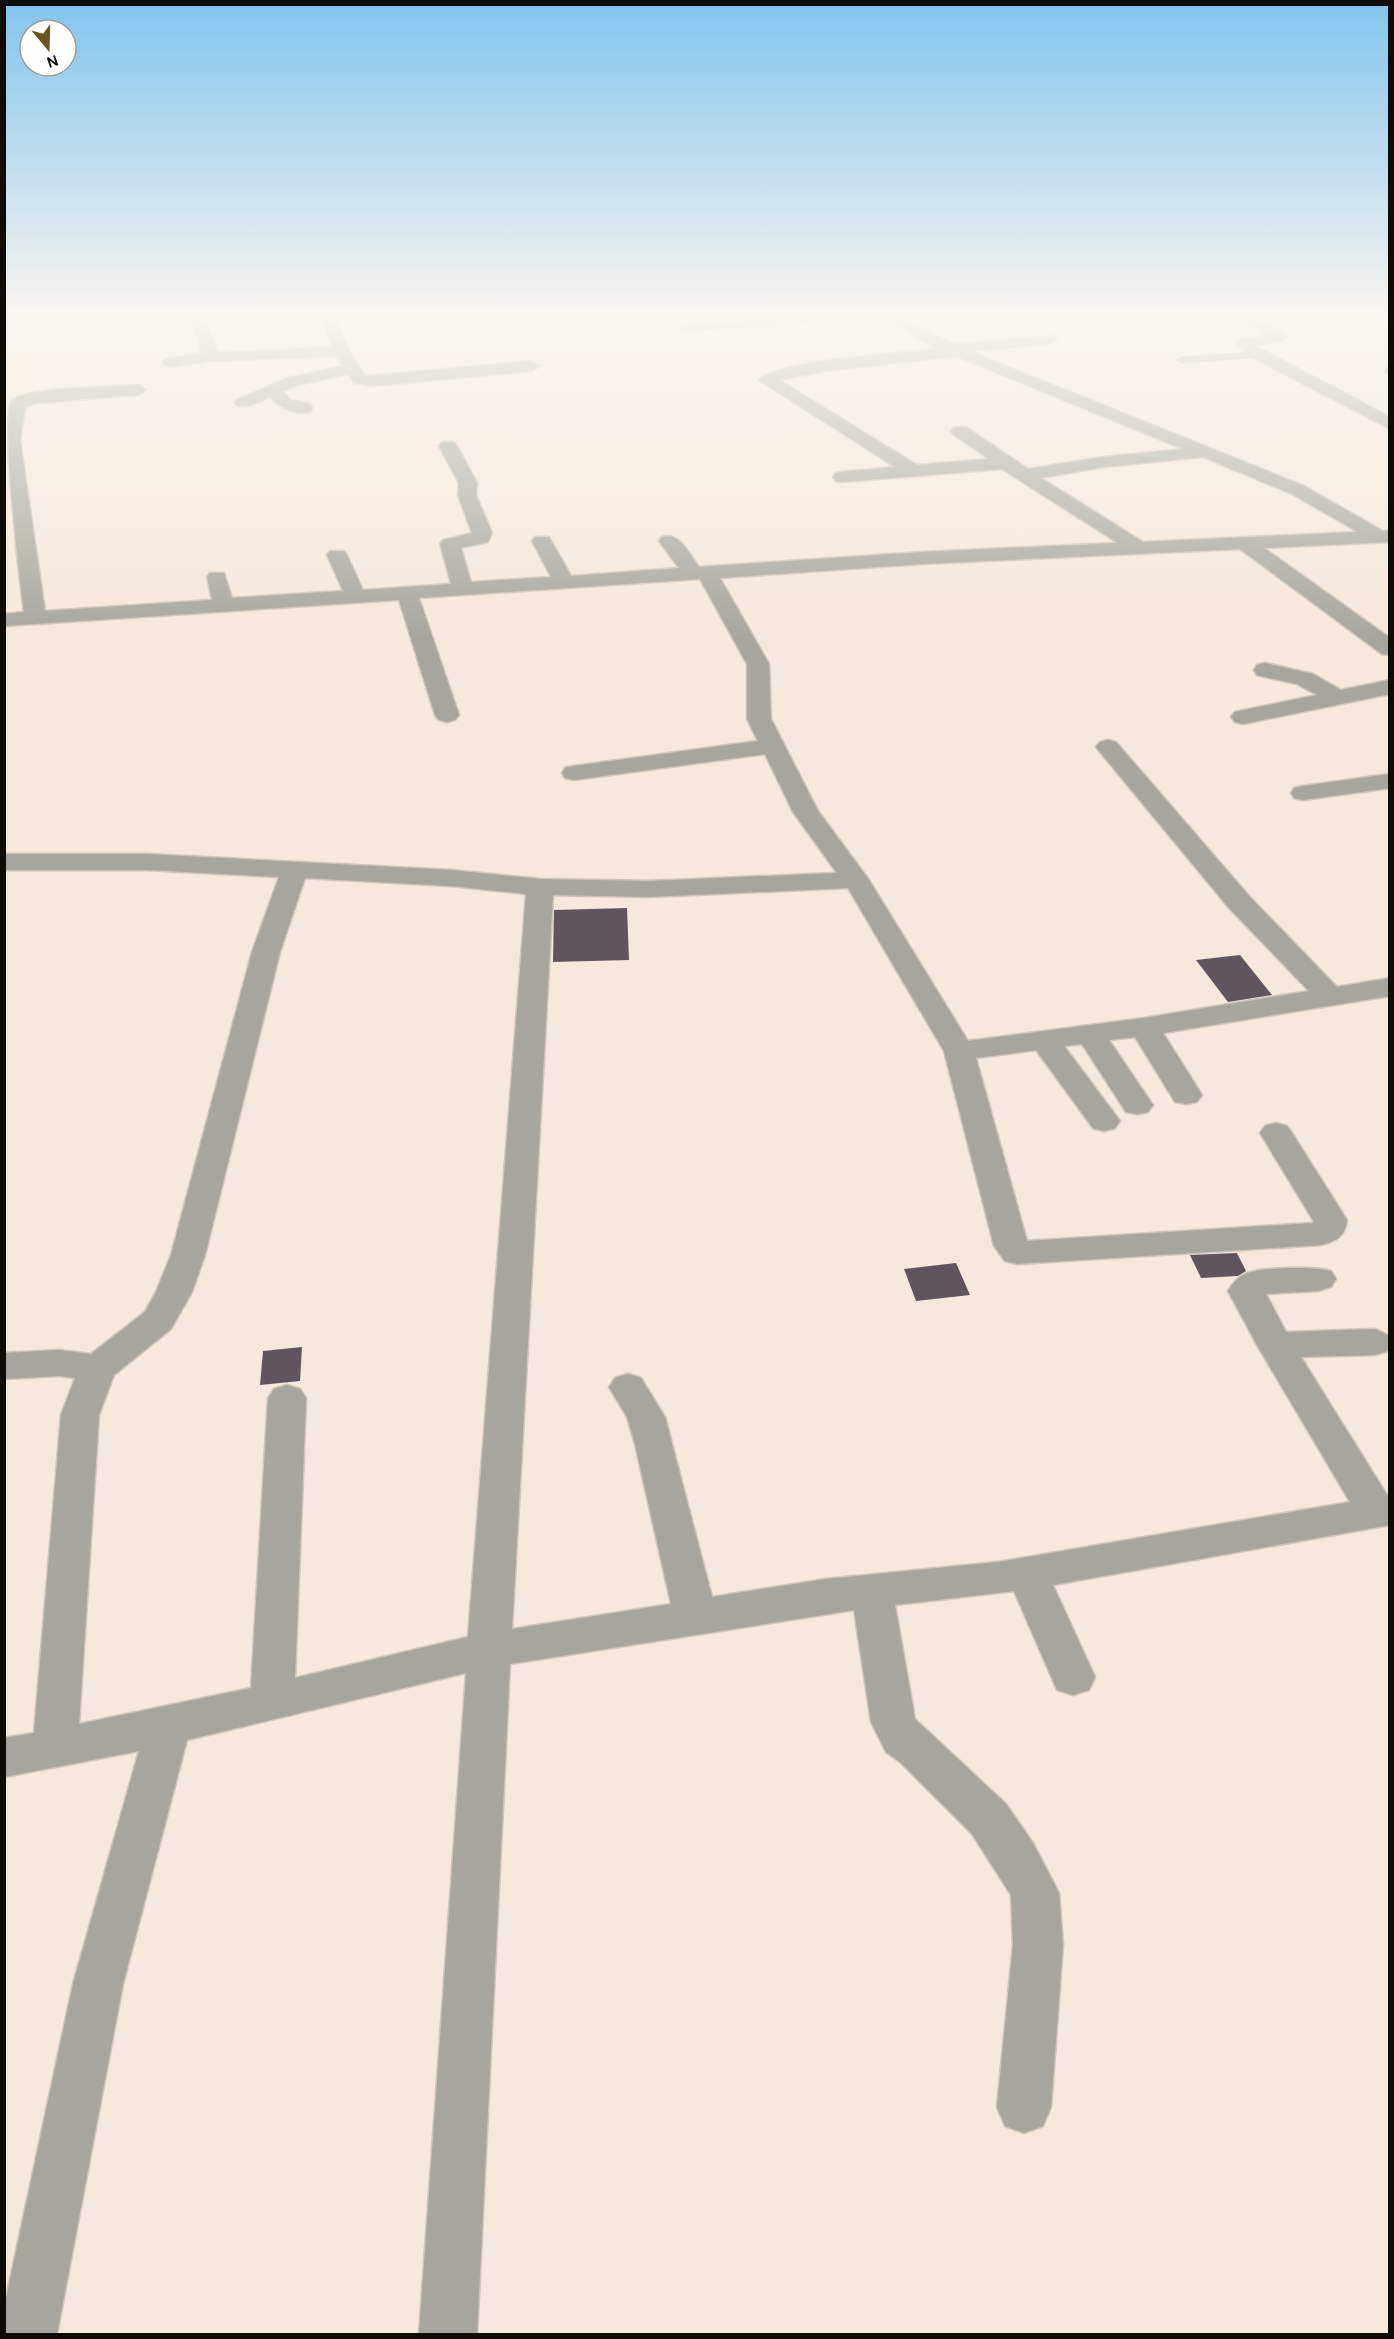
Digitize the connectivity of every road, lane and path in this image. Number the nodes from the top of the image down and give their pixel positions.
1 (14, 422) edge
2 (835, 422) edge
3 (1133, 422) edge
4 (960, 431) dead end
5 (448, 446) dead end
6 (1202, 452) junction
7 (1007, 463) junction
8 (914, 471) junction
9 (1027, 475) junction
10 (842, 477) dead end
11 (1384, 536) edge
12 (542, 541) dead end
13 (669, 541) dead end
14 (1245, 543) junction
15 (25, 546) junction
16 (1138, 547) junction
17 (4, 548) edge
18 (337, 555) dead end
19 (700, 573) junction
20 (217, 577) dead end
21 (564, 582) junction
22 (462, 588) junction
23 (407, 593) junction
24 (356, 596) junction
25 (223, 605) junction
26 (35, 618) junction
27 (4, 620) edge
28 (1389, 649) edge
29 (1265, 670) dead end
30 (1389, 687) edge
31 (1339, 698) junction
32 (447, 715) dead end
33 (1243, 717) dead end
34 (773, 746) junction
35 (1108, 747) dead end
36 (574, 773) dead end
37 (1389, 781) edge
38 (1304, 792) dead end
39 (4, 862) edge
40 (294, 871) junction
41 (856, 880) junction
42 (540, 887) junction
43 (1389, 987) edge
44 (1330, 996) junction
45 (1144, 1027) junction
46 (1089, 1034) junction
47 (1043, 1039) junction
48 (959, 1051) junction
49 (1186, 1095) dead end
50 (1137, 1105) dead end
51 (1104, 1121) dead end
52 (1276, 1133) dead end
53 (1318, 1279) dead end
54 (1375, 1342) dead end
55 (1275, 1345) junction
56 (4, 1366) edge
57 (98, 1368) junction
58 (628, 1387) dead end
59 (287, 1398) dead end
60 (1383, 1512) edge
61 (1027, 1573) junction
62 (872, 1591) junction
63 (695, 1616) junction
64 (489, 1650) junction
65 (1073, 1677) dead end
66 (272, 1701) junction
67 (168, 1726) junction
68 (55, 1749) junction
69 (4, 1758) edge
70 (1024, 2107) dead end
71 (28, 2334) edge
72 (448, 2334) edge

1 - 15 street
2 - 8 street
3 - 6 street
4 - 7 street
5 - 22 street
6 - 9 street
6 - 11 street
7 - 8 street
7 - 9 street
8 - 10 street
9 - 16 street
11 - 14 street
12 - 21 street
13 - 19 street
14 - 16 street
14 - 28 street
15 - 17 street
15 - 26 street
16 - 19 street
18 - 24 street
19 - 21 street
19 - 34 street
20 - 25 street
21 - 22 street
22 - 23 street
23 - 24 street
23 - 32 street
24 - 25 street
25 - 26 street
26 - 27 street
29 - 31 street
30 - 31 street
31 - 33 street
34 - 36 street
34 - 41 street
35 - 44 street
37 - 38 street
39 - 40 street
40 - 42 street
40 - 57 street
41 - 42 street
41 - 48 street
42 - 64 street
43 - 44 street
44 - 45 street
45 - 46 street
45 - 49 street
46 - 47 street
46 - 50 street
47 - 48 street
47 - 51 street
48 - 52 street
53 - 55 street
54 - 55 street
55 - 60 street
56 - 57 street
57 - 68 street
58 - 63 street
59 - 66 street
60 - 61 street
61 - 62 street
61 - 65 street
62 - 63 street
62 - 70 street
63 - 64 street
64 - 66 street
64 - 72 street
66 - 67 street
67 - 68 street
67 - 71 street
68 - 69 street

